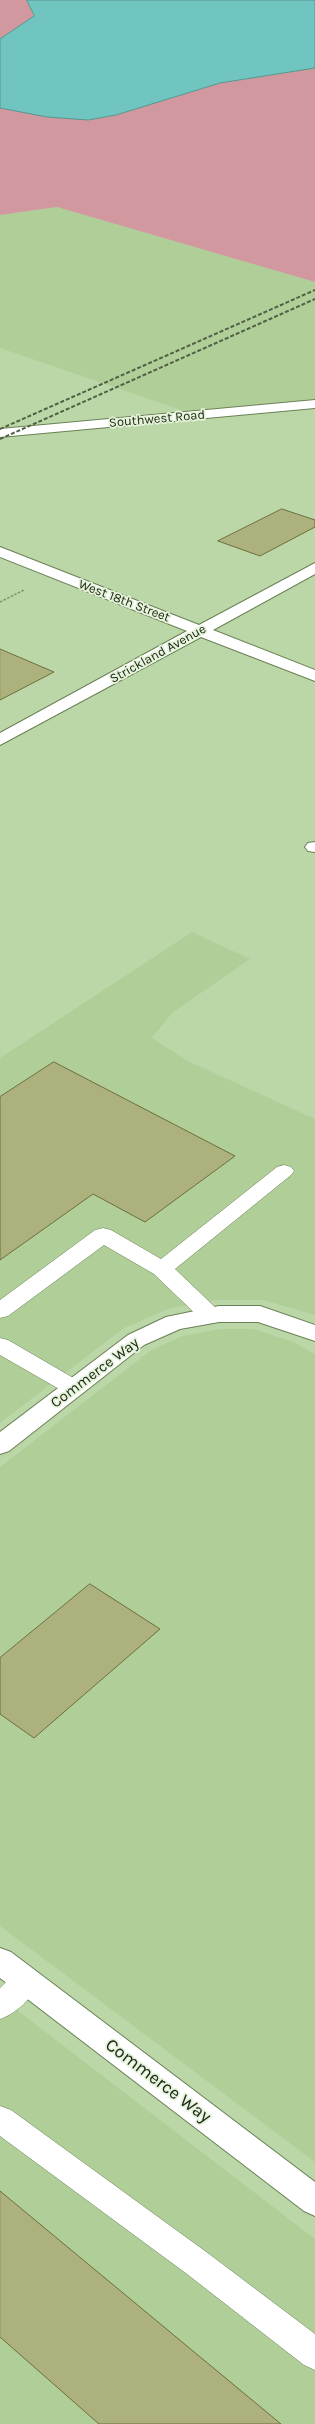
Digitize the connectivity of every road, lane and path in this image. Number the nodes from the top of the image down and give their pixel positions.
1 (315, 404) edge
2 (0, 433) edge
3 (0, 552) edge
4 (315, 568) edge
5 (201, 631) junction
6 (315, 676) edge
7 (0, 740) edge
8 (284, 1171) dead end
9 (162, 1269) junction
10 (0, 1311) edge
11 (211, 1316) junction
12 (315, 1333) edge
13 (0, 1345) edge
14 (74, 1388) junction
15 (0, 1445) edge
16 (0, 1961) edge
17 (26, 1981) junction
18 (0, 2007) edge
19 (0, 2118) edge
20 (315, 2201) edge
21 (315, 2354) edge

1 - 2 street, Southwest Road
3 - 5 street, West 18th Street
4 - 5 street, Strickland Avenue
5 - 6 street, West 18th Street
5 - 7 street, Strickland Avenue
8 - 9 lane
9 - 10 lane
9 - 11 lane
11 - 12 street, Commerce Way
11 - 14 street, Commerce Way
13 - 14 lane
14 - 15 street, Commerce Way
16 - 17 street, Commerce Way
17 - 18 lane
17 - 20 street, Commerce Way
19 - 21 lane

